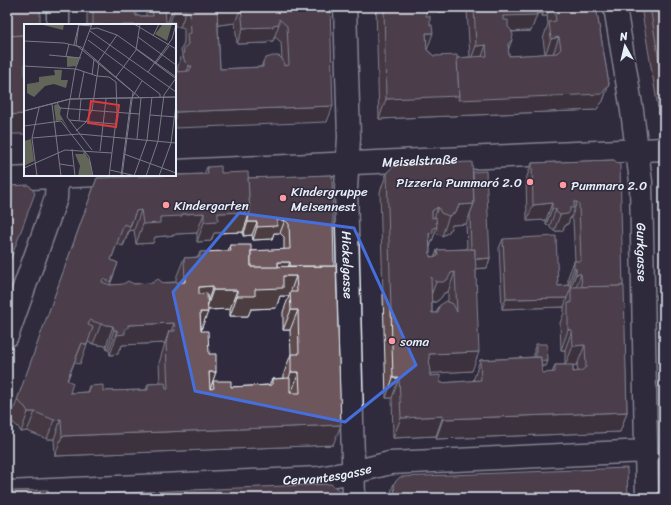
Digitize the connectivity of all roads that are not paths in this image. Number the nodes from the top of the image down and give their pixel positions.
1 (58, 7) edge
2 (345, 7) edge
3 (615, 7) edge
4 (58, 24) edge
5 (664, 149) edge
6 (637, 150) junction
7 (347, 163) junction
8 (176, 171) edge
9 (57, 176) edge
10 (7, 179) edge
11 (7, 336) edge
12 (646, 451) junction
13 (354, 472) junction
14 (7, 492) edge
15 (65, 494) edge
16 (354, 498) edge
17 (647, 498) edge

1 - 4 street
2 - 7 street, Hickelgasse
3 - 6 street, Gurkgasse
5 - 6 street, Meiselstraße
6 - 7 street, Meiselstraße
6 - 12 street, Gurkgasse
7 - 8 street, Meiselstraße
7 - 13 street, Hickelgasse
9 - 10 street
9 - 11 street
12 - 13 street, Cervantesgasse
12 - 17 street, Gurkgasse
13 - 15 street, Cervantesgasse
13 - 16 street, Hickelgasse
14 - 15 street, Cervantesgasse

